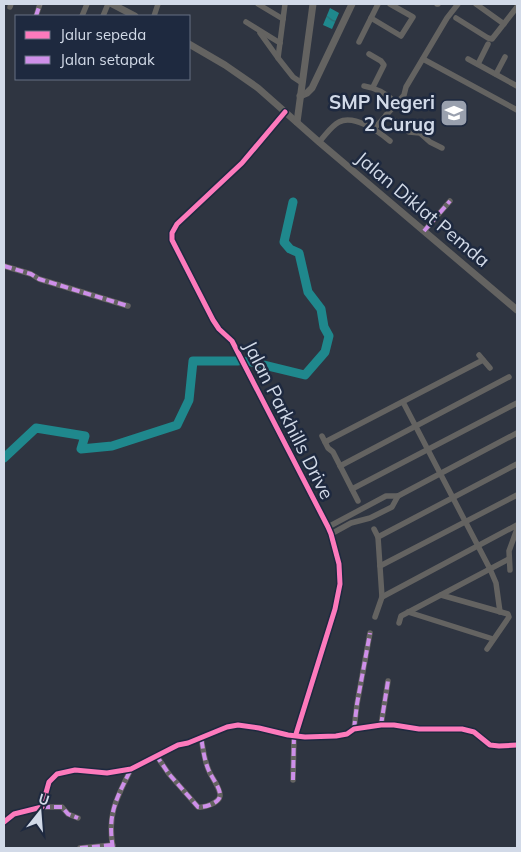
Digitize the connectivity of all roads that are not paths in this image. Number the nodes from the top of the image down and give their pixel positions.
1 (110, 4) edge
2 (258, 4) edge
3 (285, 4) edge
4 (313, 4) edge
5 (352, 4) edge
6 (378, 4) edge
7 (390, 4) edge
8 (458, 4) edge
9 (476, 4) edge
10 (516, 5) edge
11 (103, 15) edge
12 (133, 15) edge
13 (371, 18) junction
14 (456, 18) dead end
15 (283, 19) junction
16 (246, 22) dead end
17 (504, 24) junction
18 (258, 29) junction
19 (359, 42) dead end
20 (280, 44) junction
21 (488, 44) dead end
22 (190, 45) edge
23 (369, 54) dead end
24 (505, 57) dead end
25 (278, 58) junction
26 (468, 58) dead end
27 (423, 59) junction
28 (478, 64) junction
29 (496, 74) junction
30 (302, 84) junction
31 (364, 86) dead end
32 (517, 86) edge
33 (373, 87) junction
34 (300, 96) junction
35 (396, 103) junction
36 (517, 110) edge
37 (285, 112) junction
38 (386, 115) junction
39 (297, 122) junction
40 (374, 128) junction
41 (390, 141) dead end
42 (319, 142) junction
43 (442, 148) dead end
44 (450, 201) dead end
45 (424, 231) junction
46 (5, 268) edge
47 (128, 306) dead end
48 (517, 310) edge
49 (490, 368) dead end
50 (508, 377) dead end
51 (403, 402) junction
52 (514, 404) edge
53 (517, 410) edge
54 (416, 426) junction
55 (517, 433) edge
56 (322, 436) dead end
57 (325, 442) junction
58 (428, 449) junction
59 (517, 464) edge
60 (340, 466) junction
61 (440, 473) junction
62 (352, 489) junction
63 (517, 495) edge
64 (398, 496) junction
65 (453, 497) junction
66 (358, 501) dead end
67 (466, 521) junction
68 (328, 527) junction
69 (517, 527) edge
70 (374, 529) dead end
71 (331, 534) junction
72 (378, 537) junction
73 (478, 546) junction
74 (509, 559) junction
75 (380, 566) junction
76 (490, 569) junction
77 (510, 570) dead end
78 (442, 595) junction
79 (382, 597) junction
80 (408, 612) junction
81 (500, 612) junction
82 (375, 617) dead end
83 (399, 623) dead end
84 (370, 633) dead end
85 (493, 639) junction
86 (487, 649) dead end
87 (388, 681) dead end
88 (381, 725) junction
89 (354, 729) junction
90 (295, 735) junction
91 (201, 737) junction
92 (517, 745) edge
93 (156, 755) junction
94 (131, 769) junction
95 (293, 780) dead end
96 (42, 807) junction
97 (78, 818) dead end
98 (4, 822) edge
99 (113, 847) edge
100 (80, 848) edge

1 - 11 street
1 - 12 street
2 - 15 street
3 - 15 street
4 - 30 street
5 - 34 street
6 - 13 street
7 - 13 street
8 - 27 street
9 - 17 street
10 - 17 street
13 - 19 street
14 - 17 street
15 - 20 street
16 - 18 street
18 - 20 street
18 - 25 street
20 - 25 street
21 - 28 street
22 - 37 street, Jalan Diklat Pemda
23 - 33 street
24 - 29 street
25 - 30 street
26 - 28 street
27 - 35 street
27 - 36 street
28 - 29 street
29 - 32 street
30 - 34 street
31 - 33 street
33 - 35 street
34 - 39 street
35 - 38 street
37 - 39 street, Jalan Diklat Pemda
37 - 68 street, Jalan Parkhills Drive
38 - 40 street
38 - 43 street
39 - 42 street, Jalan Diklat Pemda
40 - 41 street
40 - 42 street
42 - 45 street, Jalan Diklat Pemda
44 - 45 street
45 - 48 street, Jalan Diklat Pemda
46 - 47 street
49 - 51 street
50 - 54 street
51 - 54 street
51 - 57 street
52 - 53 street
52 - 58 street
54 - 58 street
54 - 60 street
55 - 61 street
56 - 57 street
57 - 60 street
58 - 61 street
58 - 62 street
59 - 65 street
60 - 62 street
61 - 64 street
61 - 65 street
62 - 66 street
63 - 67 street
64 - 68 street
64 - 71 street
65 - 67 street
65 - 72 street
67 - 73 street
67 - 75 street
68 - 71 street, Jalan Parkhills Drive
69 - 73 street
69 - 74 street
70 - 72 street
71 - 90 street, Jalan Parkhills Drive
72 - 75 street
73 - 76 street
73 - 79 street
74 - 76 street
74 - 77 street
75 - 79 street
76 - 78 street
76 - 81 street
78 - 80 street
78 - 81 street
79 - 82 street
80 - 83 street
80 - 85 street
81 - 85 street
84 - 89 street
85 - 86 street
87 - 88 street
88 - 89 street
88 - 92 street
89 - 90 street
90 - 91 street
90 - 95 street, Jalan Parkhills Drive
91 - 93 street
91 - 93 street
93 - 94 street
94 - 96 street
94 - 99 street
96 - 97 street
96 - 98 street
99 - 100 street

